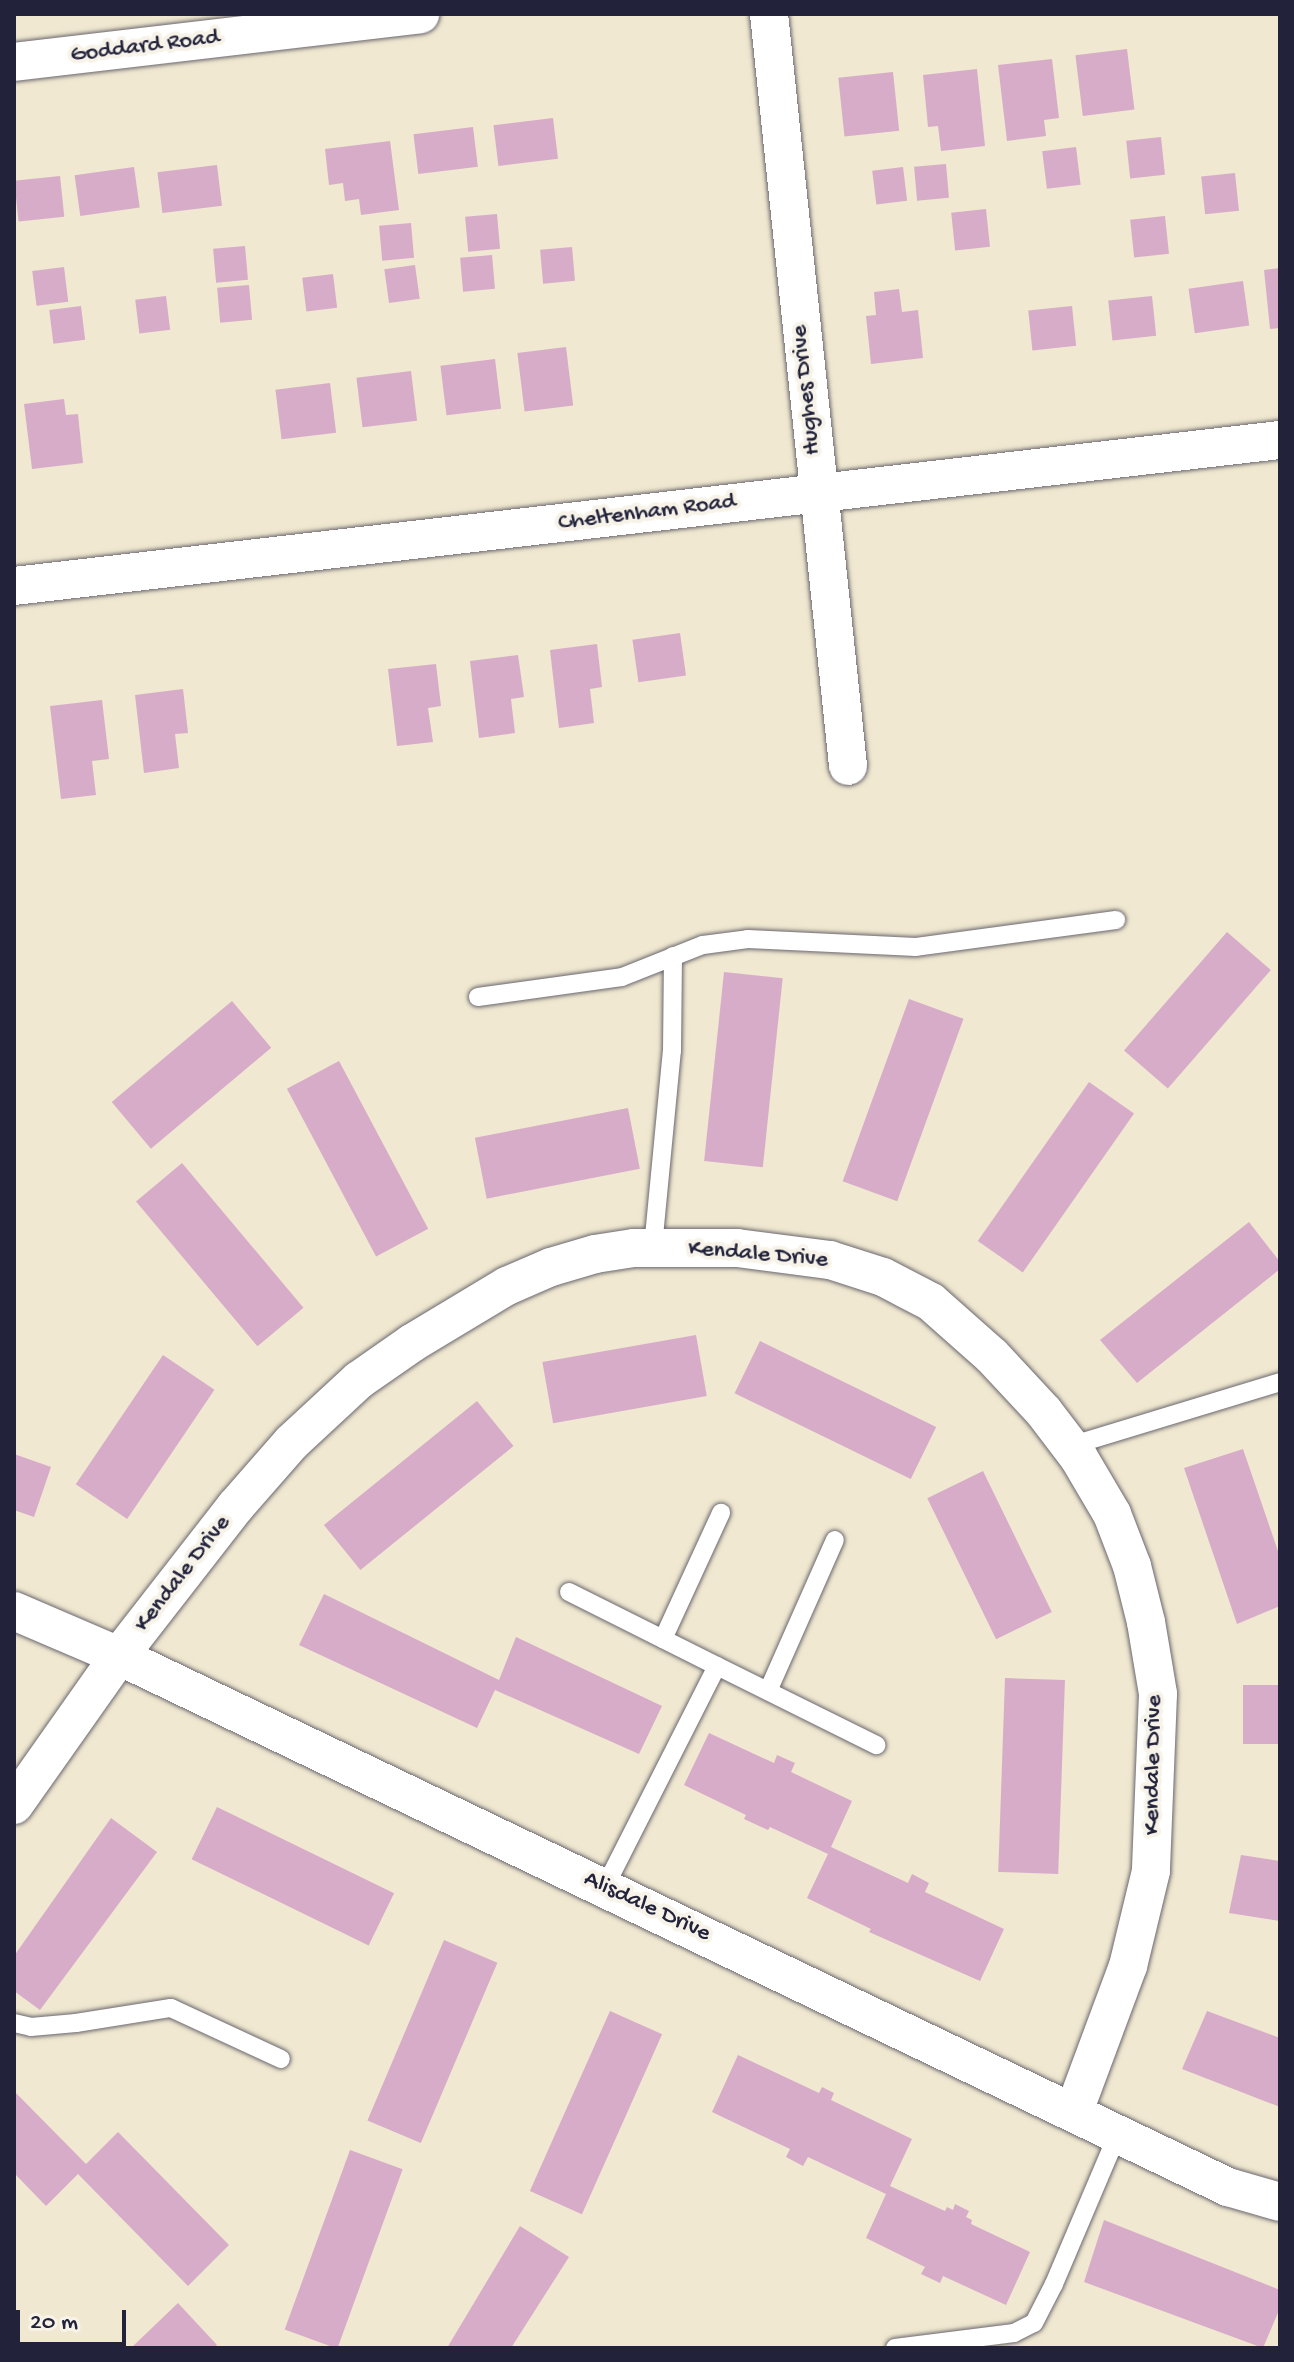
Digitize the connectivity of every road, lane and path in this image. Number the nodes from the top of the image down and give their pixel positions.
1 (420, 14) edge
2 (769, 14) edge
3 (14, 62) edge
4 (1280, 440) edge
5 (817, 492) junction
6 (14, 586) edge
7 (848, 766) dead end
8 (1116, 920) dead end
9 (673, 956) junction
10 (478, 997) dead end
11 (653, 1247) junction
12 (1280, 1382) edge
13 (1070, 1446) junction
14 (721, 1513) dead end
15 (835, 1540) dead end
16 (569, 1592) dead end
17 (14, 1611) edge
18 (663, 1639) junction
19 (119, 1656) junction
20 (717, 1666) junction
21 (768, 1691) junction
22 (876, 1745) dead end
23 (14, 1805) edge
24 (605, 1887) junction
25 (14, 2023) edge
26 (281, 2059) dead end
27 (1074, 2111) junction
28 (1118, 2133) junction
29 (1280, 2202) edge
30 (895, 2348) edge

1 - 3 street, Goddard Road
2 - 5 street, Hughes Drive
4 - 5 street, Cheltenham Road
5 - 6 street, Cheltenham Road
5 - 7 street, Hughes Drive
8 - 9 lane
9 - 10 lane
9 - 11 lane
11 - 13 street, Kendale Drive
11 - 19 street, Kendale Drive
12 - 13 lane
13 - 27 street, Kendale Drive
14 - 18 lane
15 - 21 lane
16 - 18 lane
17 - 19 street, Alisdale Drive
18 - 20 lane
19 - 23 street, Kendale Drive
19 - 24 street, Alisdale Drive
20 - 21 lane
20 - 24 lane
21 - 22 lane
24 - 27 street, Alisdale Drive
25 - 26 lane
27 - 28 street, Alisdale Drive
28 - 29 street, Alisdale Drive
28 - 30 lane

